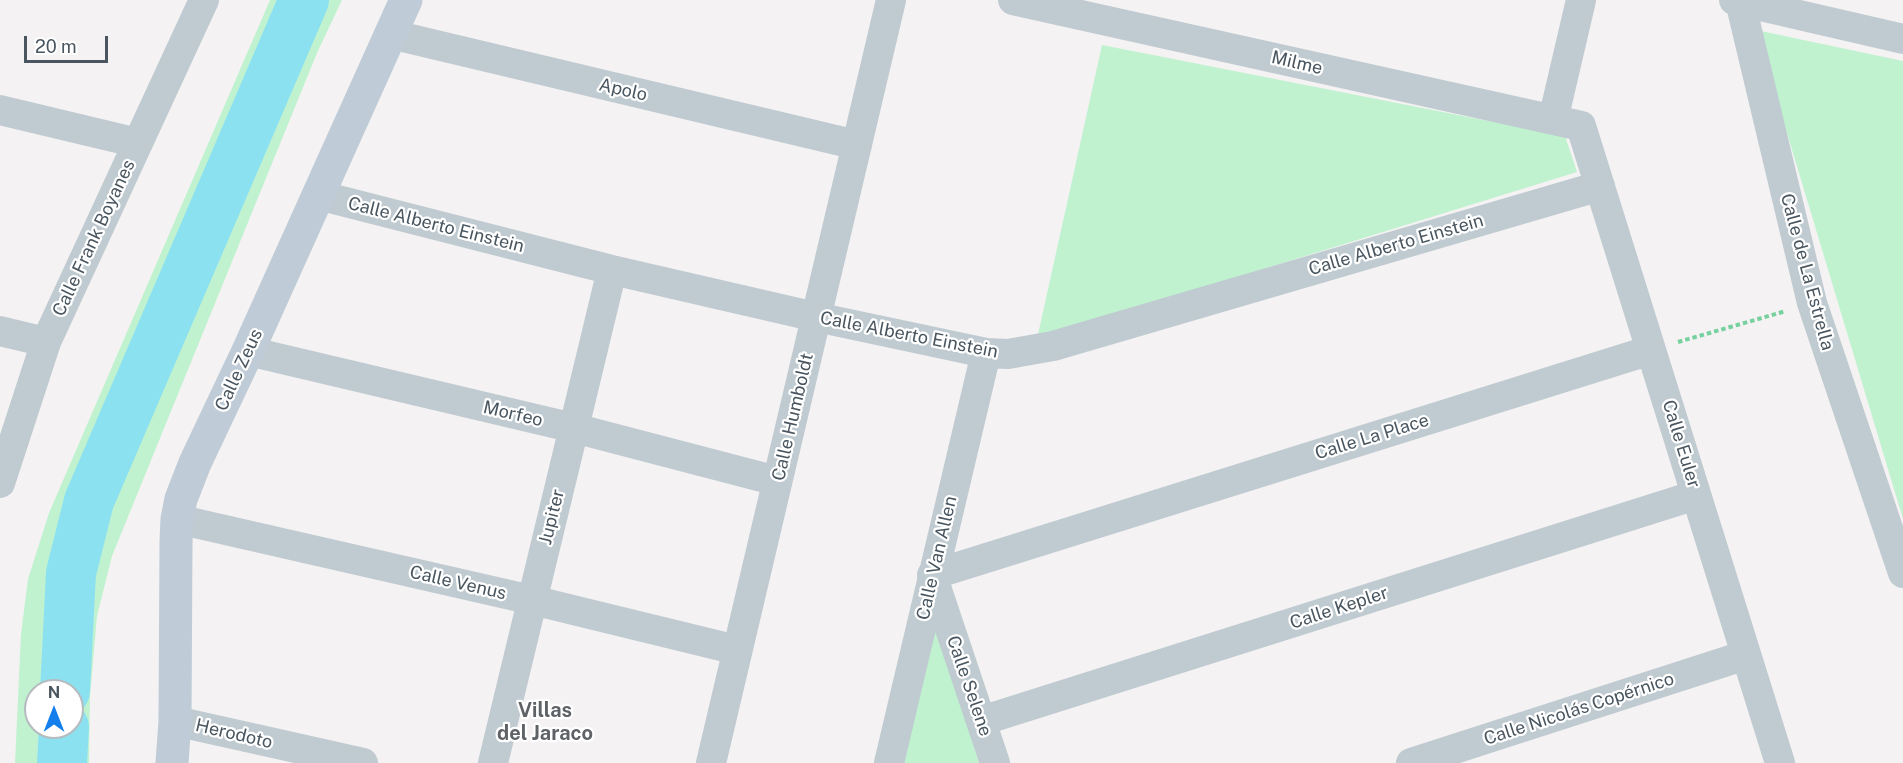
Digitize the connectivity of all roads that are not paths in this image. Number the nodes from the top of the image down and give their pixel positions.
1 (204, 0) edge
2 (406, 0) edge
3 (891, 0) edge
4 (1013, 0) edge
5 (1581, 0) edge
6 (1737, 1) edge
7 (1057, 5) edge
8 (390, 34) junction
9 (1903, 39) edge
10 (0, 110) edge
11 (1567, 123) junction
12 (138, 143) junction
13 (857, 145) junction
14 (1600, 186) junction
15 (318, 195) junction
16 (612, 270) junction
17 (816, 318) junction
18 (0, 331) edge
19 (46, 342) junction
20 (1651, 350) junction
21 (248, 351) junction
22 (986, 353) junction
23 (574, 428) junction
24 (777, 481) junction
25 (0, 483) edge
26 (1696, 495) junction
27 (177, 519) junction
28 (1903, 573) edge
29 (932, 575) junction
30 (532, 600) junction
31 (737, 650) junction
32 (1746, 655) junction
33 (175, 721) junction
34 (981, 721) junction
35 (172, 763) edge
36 (363, 763) edge
37 (493, 763) edge
38 (711, 763) edge
39 (889, 763) edge
40 (995, 763) edge
41 (1411, 763) edge
42 (1780, 763) edge

1 - 12 street, Calle Frank Boyanes
2 - 8 street, Calle Zeus
3 - 13 street, Calle Humboldt
4 - 7 street, Milme
5 - 11 street
6 - 9 street
6 - 28 street, Calle de La Estrella
7 - 11 street, Milme
8 - 13 street, Apolo
8 - 15 street, Calle Zeus
10 - 12 street
11 - 14 street, Calle Euler
12 - 19 street, Calle Frank Boyanes
13 - 17 street, Calle Humboldt
14 - 20 street, Calle Euler
14 - 22 street, Calle Alberto Einstein
15 - 16 street, Calle Alberto Einstein
15 - 21 street, Calle Zeus
16 - 17 street, Calle Alberto Einstein
16 - 23 street, Jupiter
17 - 22 street, Calle Alberto Einstein
17 - 24 street, Calle Humboldt
18 - 19 street
19 - 25 street, Calle Frank Boyanes
20 - 26 street, Calle Euler
20 - 29 street, Calle La Place
21 - 23 street, Morfeo
21 - 27 street, Calle Zeus
22 - 29 street, Calle Van Allen
23 - 24 street, Morfeo
23 - 30 street, Jupiter
24 - 31 street, Calle Humboldt
26 - 32 street, Calle Euler
26 - 34 street, Calle Kepler
27 - 30 street, Calle Venus
27 - 33 street, Calle Zeus
29 - 34 street, Calle Selene
29 - 39 street, Calle Van Allen
30 - 31 street, Calle Venus
30 - 37 street, Jupiter
31 - 38 street, Calle Humboldt
32 - 41 street, Calle Nicolás Copérnico
32 - 42 street, Calle Euler
33 - 35 street, Calle Zeus
33 - 36 street, Herodoto
34 - 40 street, Calle Selene

